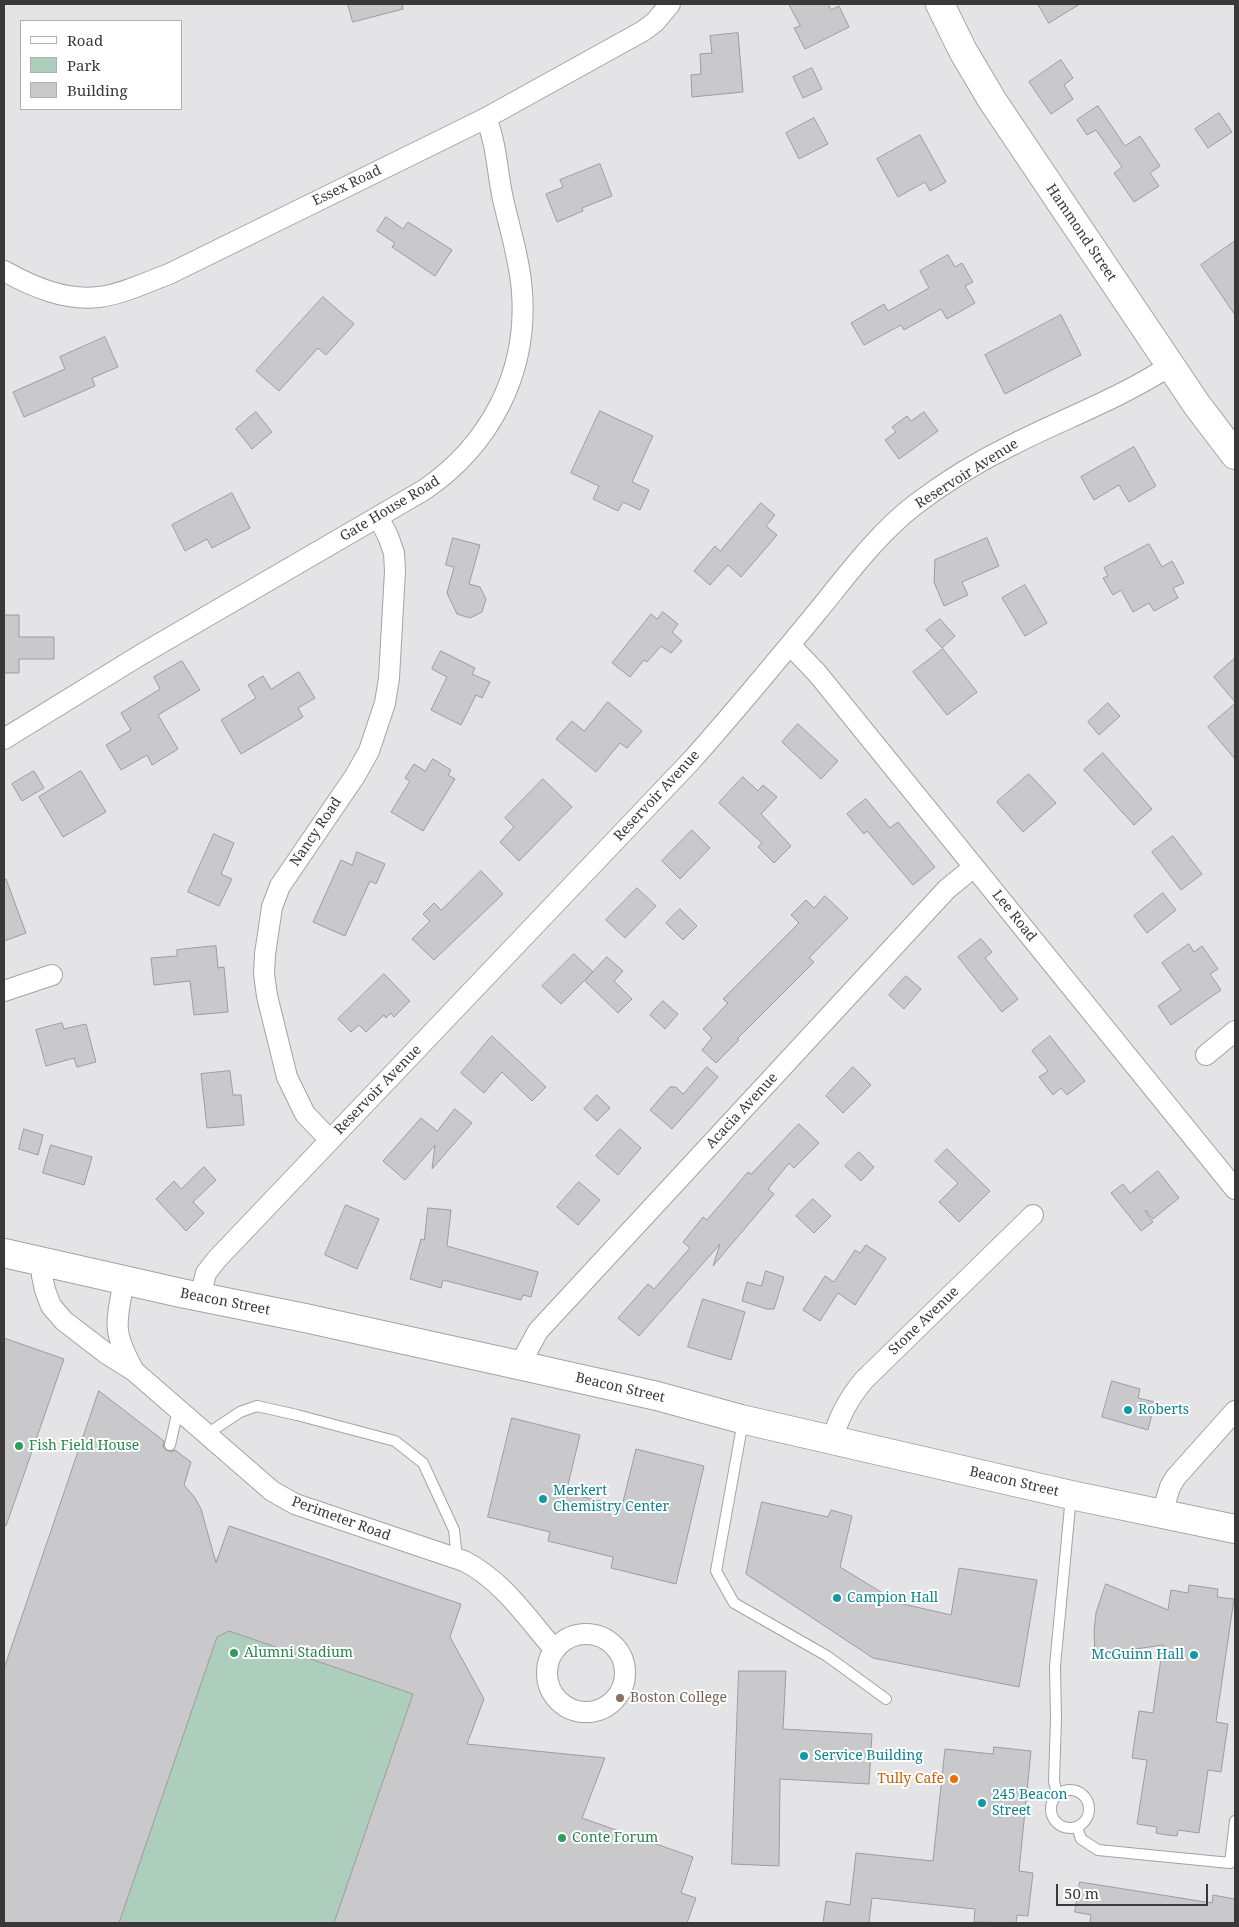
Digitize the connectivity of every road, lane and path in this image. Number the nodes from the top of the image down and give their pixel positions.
1 (670, 4) edge
2 (940, 4) edge
3 (486, 118) junction
4 (4, 271) edge
5 (1171, 365) junction
6 (1235, 454) edge
7 (378, 517) junction
8 (790, 645) junction
9 (4, 739) edge
10 (974, 867) junction
11 (52, 975) dead end
12 (4, 991) edge
13 (1235, 1031) edge
14 (1206, 1055) dead end
15 (330, 1140) junction
16 (1235, 1189) edge
17 (1033, 1215) dead end
18 (4, 1253) edge
19 (44, 1263) junction
20 (124, 1281) junction
21 (200, 1297) junction
22 (523, 1366) junction
23 (134, 1371) junction
24 (178, 1410) junction
25 (1235, 1411) edge
26 (743, 1420) junction
27 (207, 1434) junction
28 (833, 1440) junction
29 (170, 1446) dead end
30 (1071, 1495) junction
31 (1162, 1513) junction
32 (1235, 1529) edge
33 (457, 1559) junction
34 (554, 1649) dead end
35 (886, 1699) dead end
36 (1057, 1795) junction
37 (1235, 1821) edge
38 (1077, 1827) junction

1 - 3 street, Essex Road
2 - 5 main road, Hammond Street
3 - 4 street, Essex Road
3 - 7 street, Gate House Road
5 - 6 main road, Hammond Street
5 - 8 street, Reservoir Avenue
7 - 9 street, Gate House Road
7 - 15 street, Nancy Road
8 - 10 street, Lee Road
8 - 15 street, Reservoir Avenue
10 - 16 street, Lee Road
10 - 22 street, Acacia Avenue
11 - 12 street
13 - 14 street
15 - 21 street, Reservoir Avenue
17 - 28 street, Stone Avenue
18 - 19 main road, Beacon Street
19 - 20 main road, Beacon Street
19 - 23 street, Perimeter Road
20 - 21 main road, Beacon Street
20 - 23 street, Perimeter Road
21 - 22 main road, Beacon Street
22 - 26 main road, Beacon Street
23 - 24 street, Perimeter Road
24 - 27 street, Perimeter Road
24 - 29 lane
25 - 31 street
26 - 28 main road, Beacon Street
26 - 35 lane
27 - 33 street, Perimeter Road
27 - 33 lane
28 - 30 main road, Beacon Street
30 - 31 main road, Beacon Street
30 - 36 lane
31 - 32 main road, Beacon Street
33 - 34 street, Perimeter Road
36 - 38 lane
36 - 38 lane
37 - 38 lane

